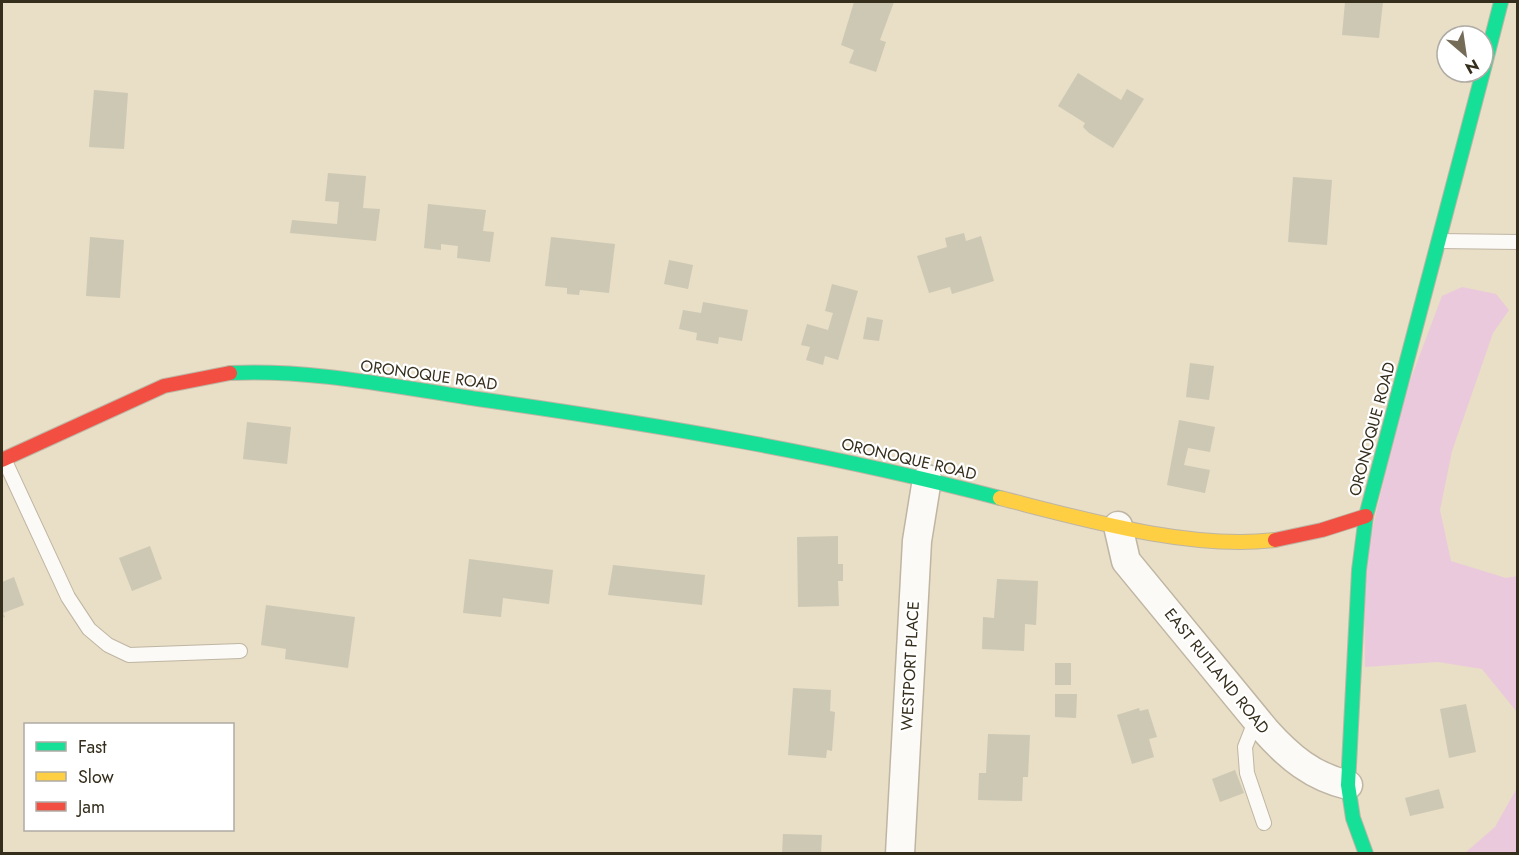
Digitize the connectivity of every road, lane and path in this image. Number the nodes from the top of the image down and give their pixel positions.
1 (1501, 2) edge
2 (1495, 25) edge
3 (1480, 84) edge
4 (1439, 241) junction
5 (1518, 242) edge
6 (3, 460) edge
7 (927, 479) junction
8 (1366, 516) junction
9 (1118, 526) junction
10 (240, 651) dead end
11 (1256, 719) junction
12 (1348, 785) junction
13 (1264, 823) dead end
14 (900, 854) edge
15 (1366, 854) edge

1 - 2 street, ORONOQUE ROAD
3 - 4 street, ORONOQUE ROAD
4 - 5 lane
4 - 8 street, ORONOQUE ROAD
6 - 7 street, ORONOQUE ROAD
6 - 10 lane
7 - 9 street, ORONOQUE ROAD
7 - 14 street, WESTPORT PLACE
8 - 9 street, ORONOQUE ROAD
8 - 12 street
9 - 11 street, EAST RUTLAND ROAD
11 - 12 street, EAST RUTLAND ROAD
11 - 13 lane
12 - 15 street

